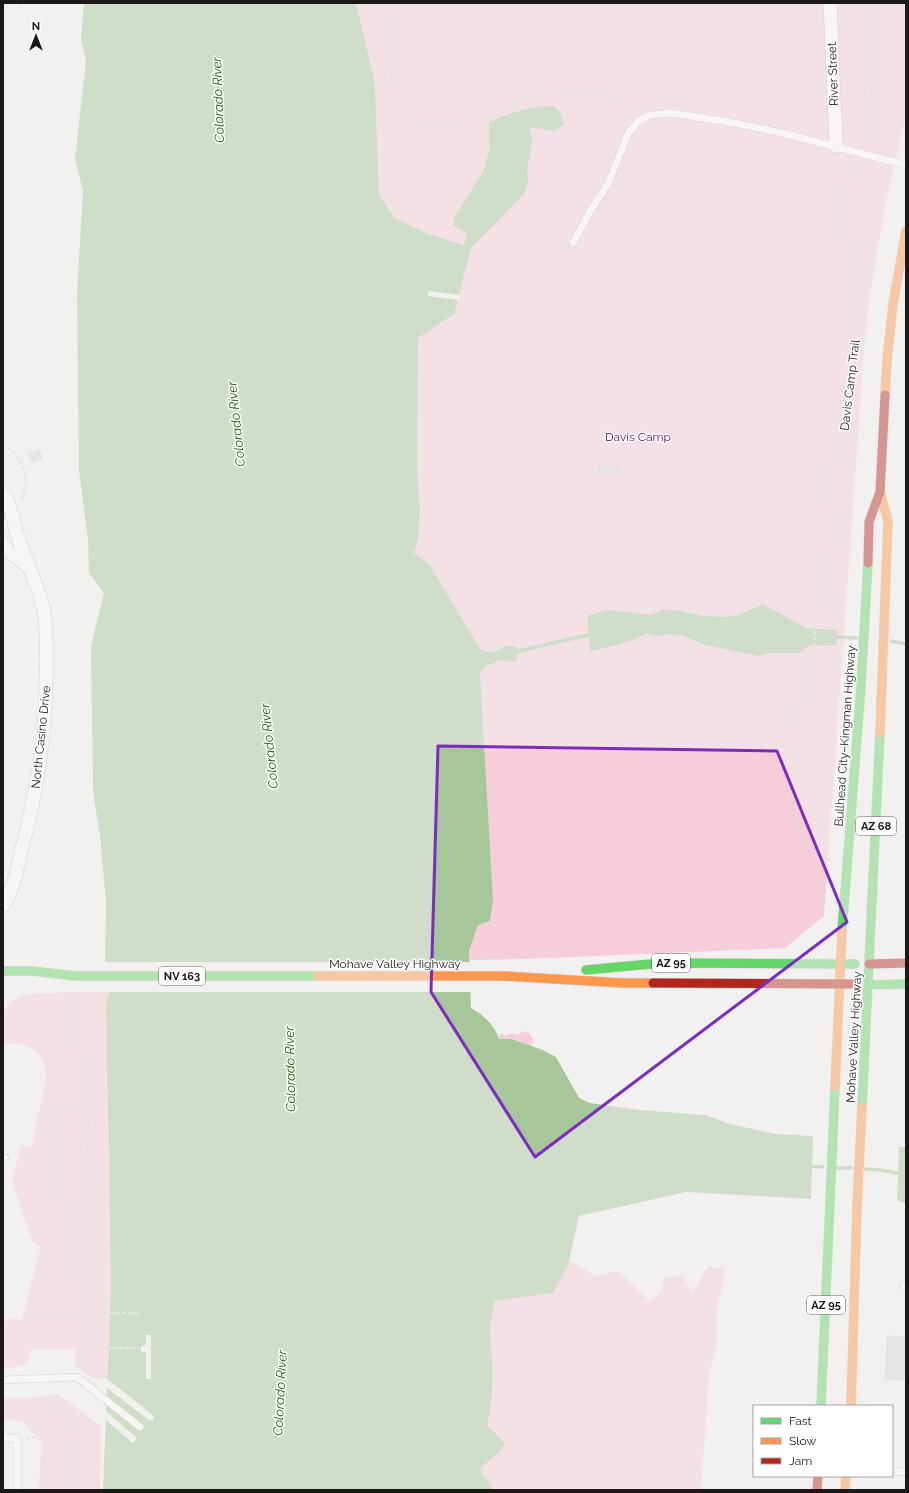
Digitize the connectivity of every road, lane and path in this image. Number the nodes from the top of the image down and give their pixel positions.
1 (19, 3) edge
2 (405, 3) edge
3 (830, 3) edge
4 (862, 3) edge
5 (20, 7) dead end
6 (393, 92) dead end
7 (650, 116) junction
8 (422, 128) dead end
9 (836, 146) junction
10 (863, 153) junction
11 (906, 165) edge
12 (906, 231) edge
13 (573, 243) dead end
14 (3, 443) edge
15 (880, 492) junction
16 (6, 496) dead end
17 (12, 513) junction
18 (3, 544) edge
19 (28, 567) junction
20 (833, 863) dead end
21 (3, 906) edge
22 (840, 964) junction
23 (869, 964) junction
24 (906, 964) edge
25 (3, 971) edge
26 (76, 976) junction
27 (288, 976) joint
28 (503, 976) junction
29 (41, 981) dead end
30 (839, 984) junction
31 (906, 984) edge
32 (868, 985) junction
33 (70, 991) dead end
34 (46, 1095) dead end
35 (82, 1108) junction
36 (48, 1113) junction
37 (41, 1115) dead end
38 (94, 1288) junction
39 (98, 1313) dead end
40 (141, 1313) dead end
41 (26, 1314) dead end
42 (94, 1314) junction
43 (101, 1348) dead end
44 (141, 1348) dead end
45 (83, 1370) dead end
46 (3, 1380) edge
47 (821, 1405) edge
48 (851, 1405) edge
49 (140, 1427) dead end
50 (3, 1437) edge
51 (17, 1439) junction
52 (893, 1471) edge
53 (906, 1472) edge
54 (818, 1477) edge
55 (846, 1477) edge
56 (17, 1490) edge
57 (69, 1490) edge
58 (817, 1490) edge
59 (845, 1490) edge

1 - 5 path
2 - 6 path
3 - 9 street, River Street
4 - 10 path, Davis Camp Trail
7 - 8 path
7 - 9 lane
7 - 13 lane
9 - 10 lane
10 - 11 lane
10 - 20 path, Davis Camp Trail
12 - 15 main road, Bullhead City–Kingman Highway / AZ 68
14 - 17 path
15 - 22 main road, Bullhead City–Kingman Highway / AZ 68
15 - 23 main road, Bullhead City–Kingman Highway / AZ 68
16 - 17 street, North Casino Drive
17 - 19 street, North Casino Drive
18 - 19 street, North Casino Drive
19 - 21 street, North Casino Drive
22 - 23 main road, Mohave Valley Highway / AZ 95
22 - 28 main road, Mohave Valley Highway / AZ 95
22 - 30 main road, Bullhead City–Kingman Highway / AZ 68
23 - 24 main road
23 - 32 main road, Mohave Valley Highway / AZ 95
25 - 26 main road, NV 163
26 - 27 main road, NV 163
26 - 29 main road, NV 163
27 - 28 main road, Mohave Valley Highway / AZ 95
28 - 30 main road, Mohave Valley Highway / AZ 95
30 - 32 main road
30 - 47 main road, Mohave Valley Highway / AZ 95
31 - 32 main road
32 - 48 main road, Mohave Valley Highway / AZ 95
33 - 35 path
34 - 36 path
35 - 36 path
35 - 38 path
35 - 38 path
36 - 37 path
36 - 42 path
38 - 42 path
39 - 40 path
41 - 42 path
42 - 45 path
43 - 44 path
46 - 49 lane
50 - 51 lane
51 - 56 lane
51 - 57 path
52 - 53 lane
54 - 58 main road
55 - 59 main road

